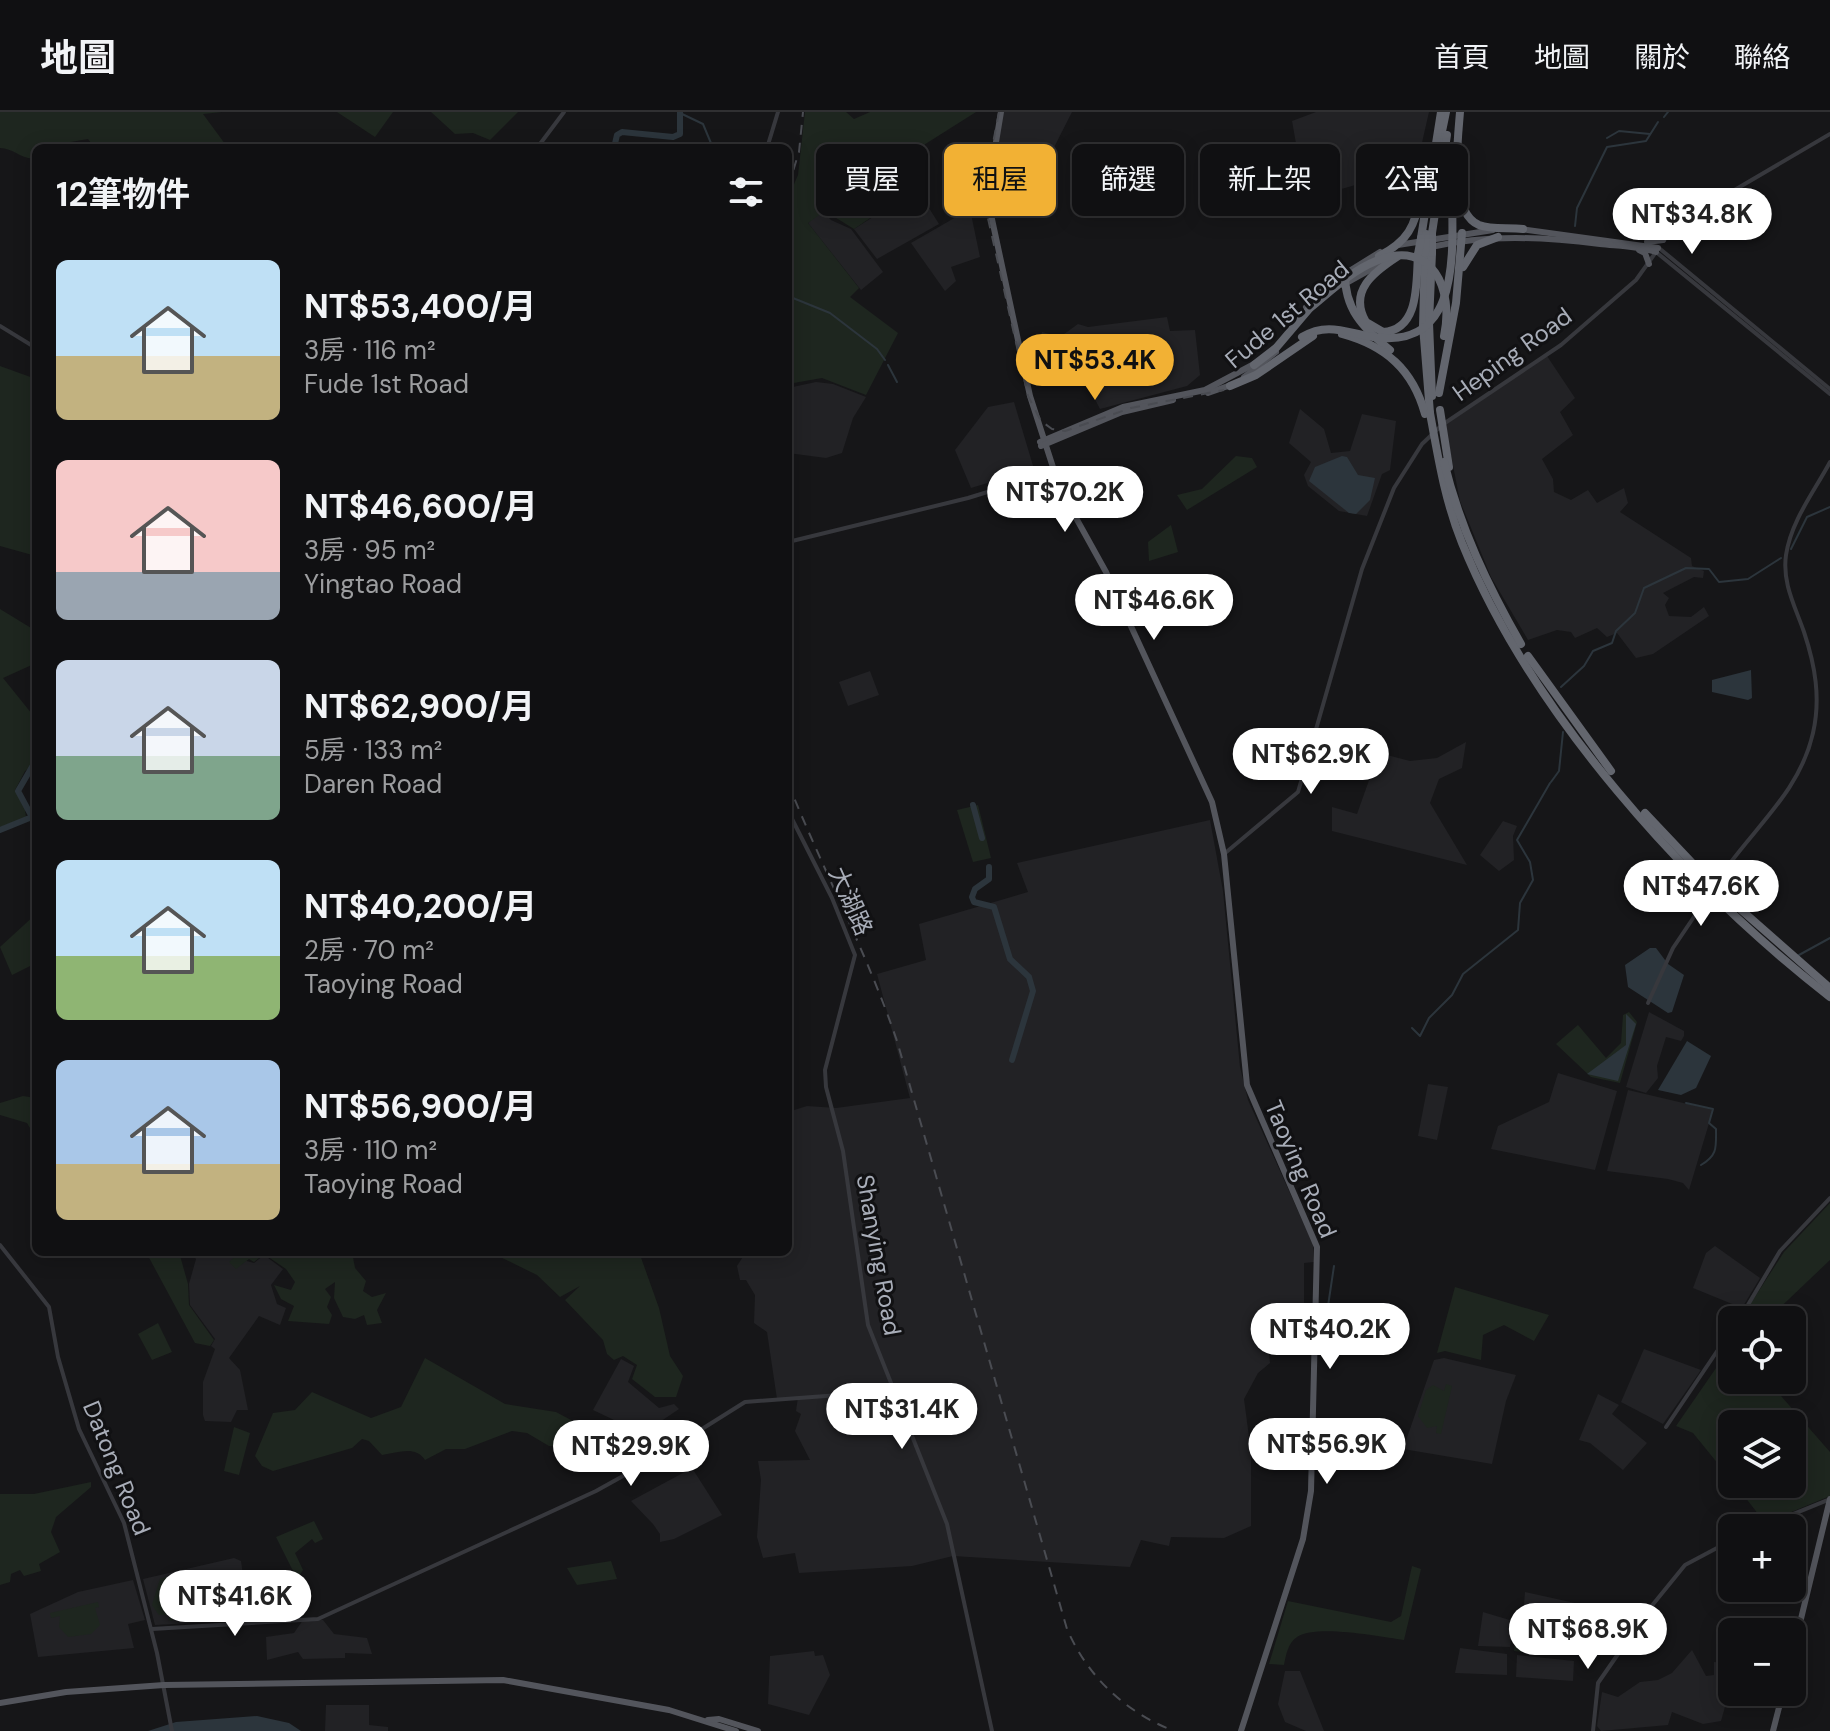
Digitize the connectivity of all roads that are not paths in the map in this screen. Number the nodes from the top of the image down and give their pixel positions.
1 (564, 112) edge
2 (778, 112) edge
3 (1000, 112) edge
4 (1444, 112) edge
5 (1460, 112) edge
6 (1830, 134) edge
7 (540, 144) edge
8 (768, 144) edge
9 (1523, 229) junction
10 (1462, 237) junction
11 (1498, 237) junction
12 (1663, 240) junction
13 (1642, 243) junction
14 (1615, 246) junction
15 (1657, 250) junction
16 (1425, 253) junction
17 (1397, 257) junction
18 (1649, 264) junction
19 (1345, 272) junction
20 (1334, 280) junction
21 (1341, 287) junction
22 (1458, 288) junction
23 (1310, 308) junction
24 (0, 326) edge
25 (32, 346) edge
26 (1274, 362) junction
27 (1254, 365) junction
28 (1230, 386) junction
29 (1830, 391) edge
30 (1439, 393) junction
31 (1433, 412) junction
32 (1042, 443) junction
33 (1830, 462) edge
34 (1052, 472) junction
35 (792, 541) edge
36 (792, 819) edge
37 (1224, 854) junction
38 (1830, 988) edge
39 (1830, 997) edge
40 (1648, 1003) dead end
41 (840, 1011) joint
42 (1830, 1198) edge
43 (0, 1245) edge
44 (1747, 1306) edge
45 (1718, 1350) edge
46 (893, 1391) junction
47 (1666, 1427) dead end
48 (1830, 1499) edge
49 (1793, 1514) edge
50 (1718, 1547) edge
51 (1801, 1618) edge
52 (152, 1629) junction
53 (164, 1685) junction
54 (0, 1703) edge
55 (1779, 1706) edge
56 (708, 1720) junction
57 (172, 1731) edge
58 (736, 1731) edge
59 (758, 1731) edge
60 (992, 1731) edge
61 (1241, 1731) edge
62 (1593, 1731) edge
63 (1773, 1731) edge

1 - 7 street
2 - 8 street
3 - 32 main road, Taoying Road
4 - 16 highway, bridge
4 - 23 highway, bridge
5 - 9 highway
5 - 26 highway, bridge
6 - 12 street, Heping Road
9 - 10 main road, Fude 1st Road
9 - 13 main road, Fude 1st Road
10 - 11 main road, Fude 1st Road
10 - 17 main road, Fude 1st Road
10 - 19 main road, Fude 1st Road
10 - 22 highway
11 - 14 main road, Fude 1st Road
11 - 22 highway
12 - 13 main road
12 - 15 street, Heping Road
13 - 15 main road, Fude 1st Road
14 - 15 main road, Fude 1st Road
14 - 18 main road
15 - 18 street, Heping Road
15 - 29 street
16 - 17 highway
16 - 31 highway
17 - 21 main road, Fude 1st Road
18 - 37 street, Heping Road
19 - 20 main road, Fude 1st Road
19 - 21 highway
20 - 21 main road
20 - 27 main road, Fude 1st Road
21 - 28 main road, Fude 1st Road
21 - 31 highway
22 - 30 highway
23 - 27 highway
23 - 30 highway, bridge
24 - 25 street
26 - 28 highway
26 - 31 highway
27 - 32 main road, Fude 1st Road
28 - 32 main road, Fude 1st Road
30 - 31 highway
31 - 38 highway, bridge
31 - 39 highway, bridge
32 - 34 main road, Taoying Road
33 - 40 street
34 - 35 street
34 - 37 main road, Taoying Road
36 - 41 street, 大湖路
37 - 61 main road, Taoying Road
41 - 46 street, Shanying Road
42 - 44 street
43 - 52 street, Datong Road
45 - 47 street
46 - 52 street
46 - 60 street, Shanying Road
48 - 49 street
48 - 51 main road
50 - 62 street
52 - 53 street, Datong Road
53 - 54 main road
53 - 56 main road
53 - 57 street, Datong Road
55 - 63 main road
56 - 58 main road
56 - 59 main road

